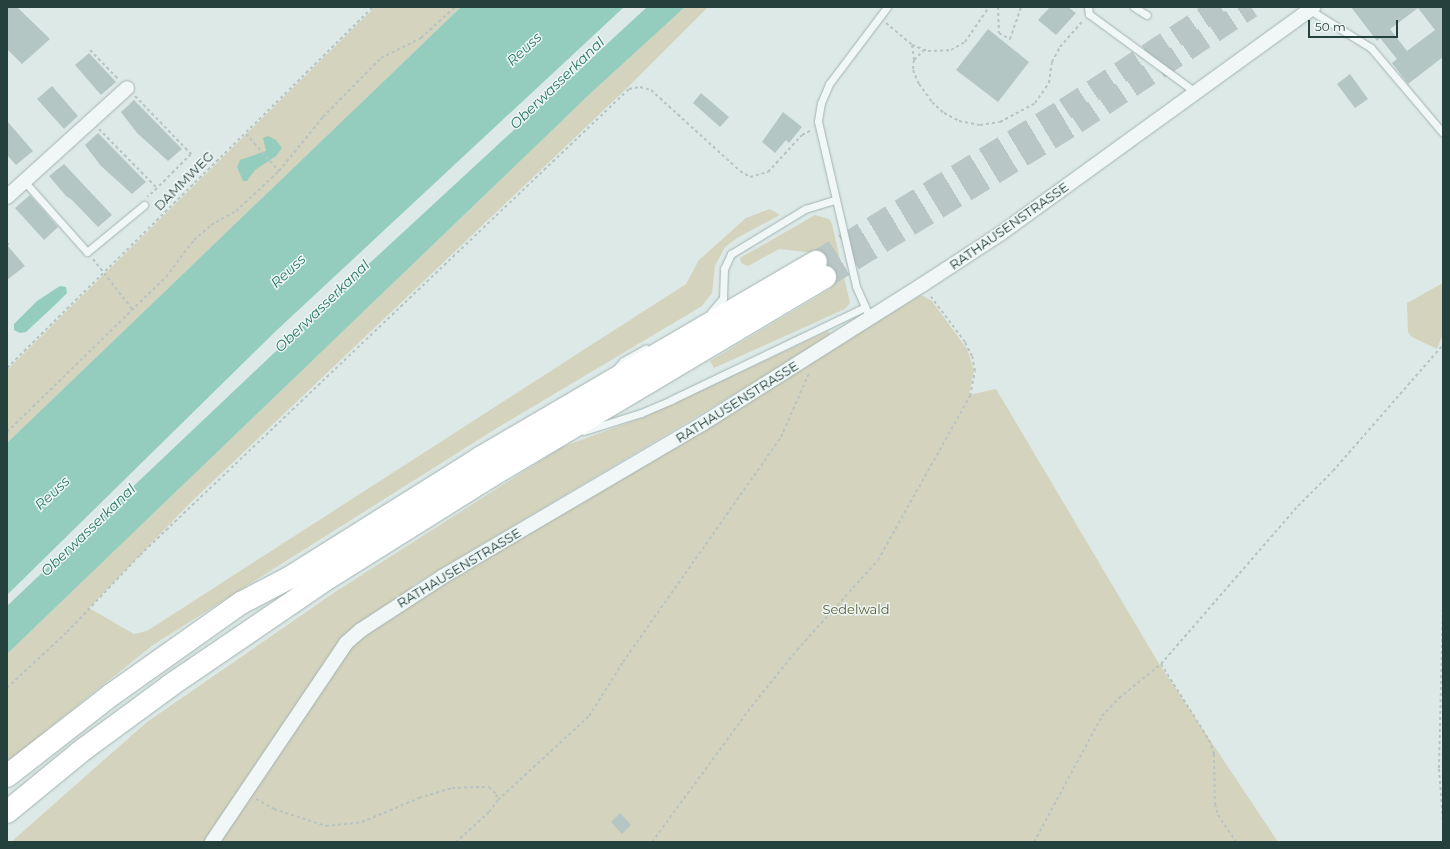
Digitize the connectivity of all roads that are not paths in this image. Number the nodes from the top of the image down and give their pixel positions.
1 (887, 7) edge
2 (1134, 7) edge
3 (1312, 9) edge
4 (1089, 11) edge
5 (1147, 15) dead end
6 (127, 88) road end
7 (1195, 92) junction
8 (1443, 133) edge
9 (24, 182) junction
10 (7, 197) edge
11 (835, 200) junction
12 (144, 205) road end
13 (868, 312) junction
14 (705, 316) dead end
15 (650, 346) dead end
16 (601, 386) junction
17 (551, 440) junction
18 (289, 578) junction
19 (7, 776) edge
20 (7, 788) edge
21 (7, 812) edge
22 (212, 842) edge

1 - 11 lane
2 - 5 lane
3 - 7 street, RATHAUSENSTRASSE
3 - 8 lane
4 - 7 lane
6 - 9 street
7 - 13 street, RATHAUSENSTRASSE
9 - 10 street
9 - 12 lane
11 - 13 lane
11 - 14 lane
13 - 17 lane
13 - 22 street, RATHAUSENSTRASSE
15 - 16 lane
16 - 17 highway
16 - 18 highway
17 - 21 highway
18 - 19 highway
18 - 20 highway

